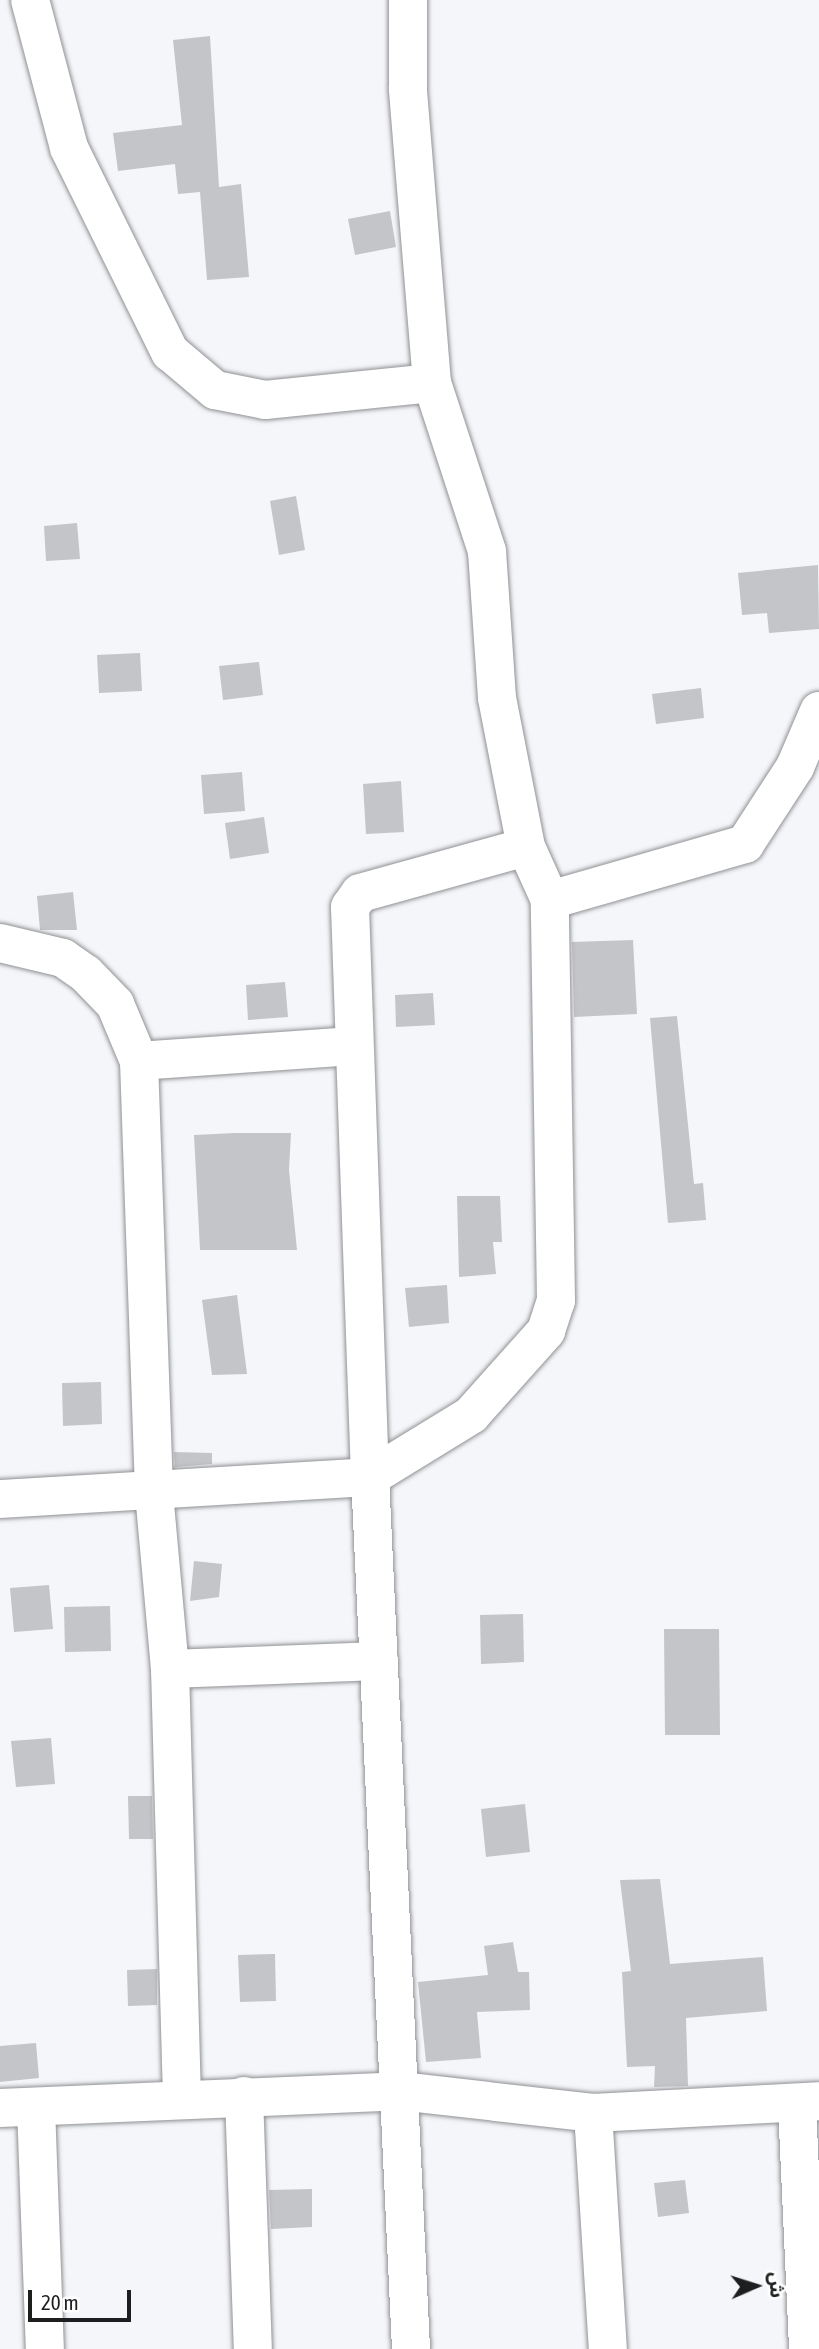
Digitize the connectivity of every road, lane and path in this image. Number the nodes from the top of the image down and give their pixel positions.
1 (30, 0) edge
2 (408, 0) edge
3 (432, 383) junction
4 (819, 711) edge
5 (526, 846) junction
6 (550, 900) junction
7 (0, 943) edge
8 (352, 1046) junction
9 (139, 1061) junction
10 (370, 1477) junction
11 (154, 1493) junction
12 (0, 1499) edge
13 (379, 1661) junction
14 (170, 1669) junction
15 (400, 2091) junction
16 (244, 2096) junction
17 (182, 2099) junction
18 (808, 2103) edge
19 (18, 2108) edge
20 (593, 2113) junction
21 (45, 2349) edge
22 (253, 2349) edge
23 (411, 2349) edge
24 (608, 2349) edge
25 (808, 2349) edge

1 - 3 street
2 - 3 street
3 - 5 street
4 - 6 street
5 - 6 street
5 - 8 street
6 - 10 street
7 - 9 street
8 - 9 street
8 - 10 street
9 - 11 street
10 - 11 street
10 - 13 street
11 - 12 street
11 - 14 street
13 - 14 street
13 - 15 street
14 - 17 street
15 - 16 street
15 - 20 street
15 - 23 street
16 - 17 street
16 - 22 street
17 - 19 street
18 - 20 street
18 - 25 street
19 - 21 street
20 - 24 street

